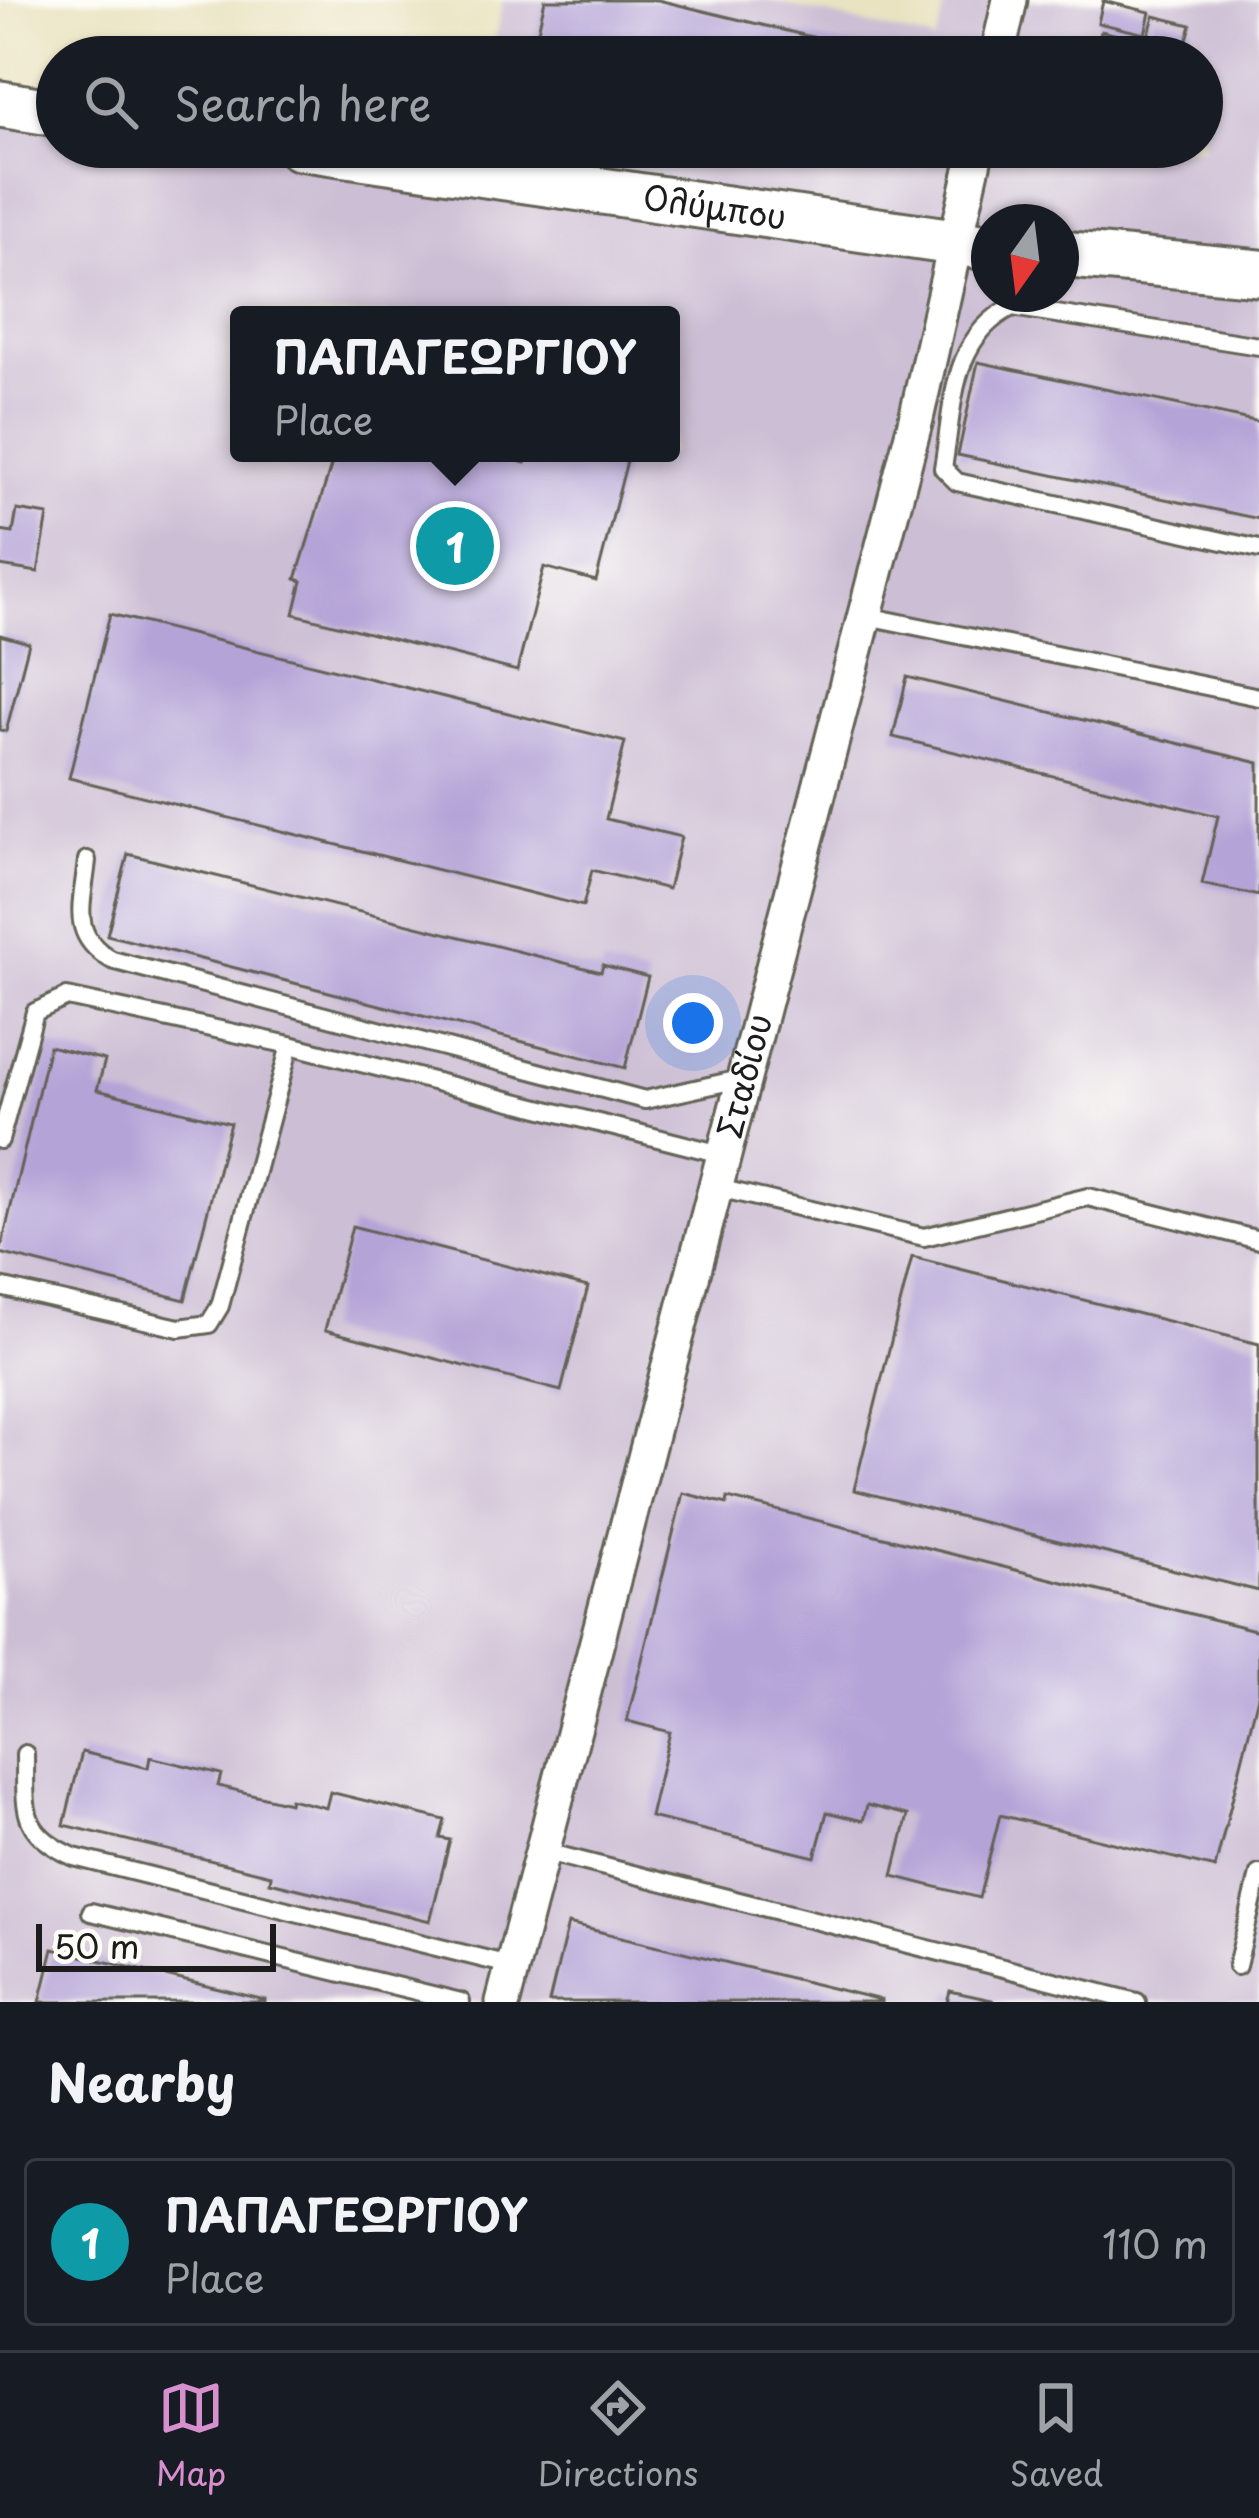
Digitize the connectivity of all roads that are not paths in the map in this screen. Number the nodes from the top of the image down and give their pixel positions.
1 (1010, 0) edge
2 (1002, 36) edge
3 (0, 104) edge
4 (36, 109) edge
5 (443, 168) edge
6 (976, 168) edge
7 (974, 204) edge
8 (971, 245) edge
9 (971, 248) edge
10 (1079, 256) edge
11 (1259, 273) edge
12 (1259, 346) edge
13 (1259, 550) edge
14 (862, 615) junction
15 (1259, 697) edge
16 (88, 860) dead end
17 (290, 1045) junction
18 (740, 1079) junction
19 (0, 1140) edge
20 (717, 1170) junction
21 (1259, 1240) edge
22 (0, 1288) edge
23 (25, 1754) dead end
24 (542, 1851) junction
25 (1259, 1874) edge
26 (91, 1912) dead end
27 (512, 1966) junction
28 (1237, 1966) dead end
29 (461, 2002) edge
30 (503, 2002) edge
31 (1137, 2002) edge

1 - 2 street
3 - 4 street
5 - 8 street, Ολύμπου
6 - 7 street, Σταδίου
9 - 14 street, Σταδίου
10 - 11 street
12 - 13 lane
14 - 15 lane
14 - 18 street, Σταδίου
16 - 18 lane
17 - 19 lane
17 - 20 lane
17 - 22 lane
18 - 20 street, Σταδίου
20 - 21 lane
20 - 24 street, Σταδίου
23 - 27 lane
24 - 27 street, Σταδίου
24 - 31 lane
25 - 28 lane
26 - 29 lane
27 - 30 street, Σταδίου

